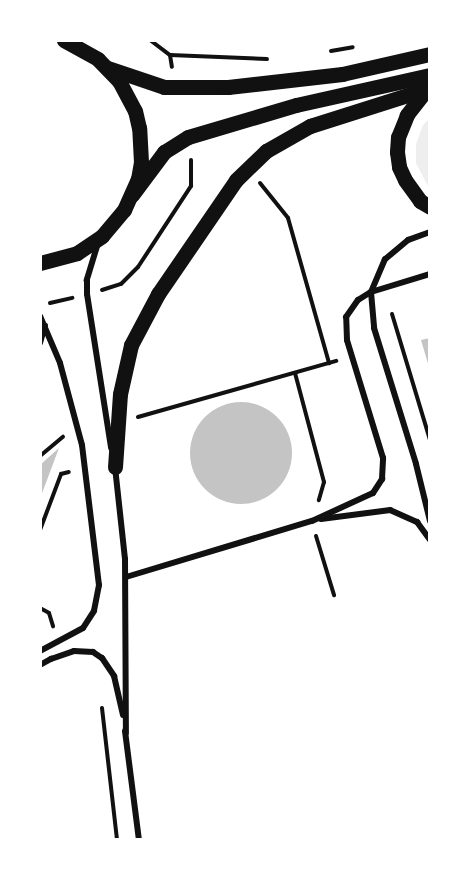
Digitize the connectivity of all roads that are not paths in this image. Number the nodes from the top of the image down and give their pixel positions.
1 (64, 40) edge
2 (429, 54) edge
3 (108, 68) junction
4 (429, 84) edge
5 (132, 195) junction
6 (429, 207) edge
7 (429, 232) edge
8 (102, 236) junction
9 (40, 263) edge
10 (429, 274) edge
11 (370, 292) junction
12 (40, 316) edge
13 (45, 325) junction
14 (40, 343) edge
15 (115, 467) junction
16 (312, 521) junction
17 (429, 521) edge
18 (429, 540) edge
19 (126, 577) junction
20 (40, 651) edge
21 (40, 665) edge
22 (126, 733) junction
23 (139, 840) edge

1 - 3 main road
2 - 3 main road
3 - 5 main road
4 - 5 main road
4 - 6 main road
4 - 15 main road
5 - 8 main road
7 - 11 street
8 - 9 main road
8 - 15 street
10 - 11 street
11 - 16 street
11 - 17 street
12 - 13 street
13 - 14 street
13 - 20 street
15 - 19 street
16 - 18 street
16 - 19 street
19 - 22 street
21 - 22 street
22 - 23 street

